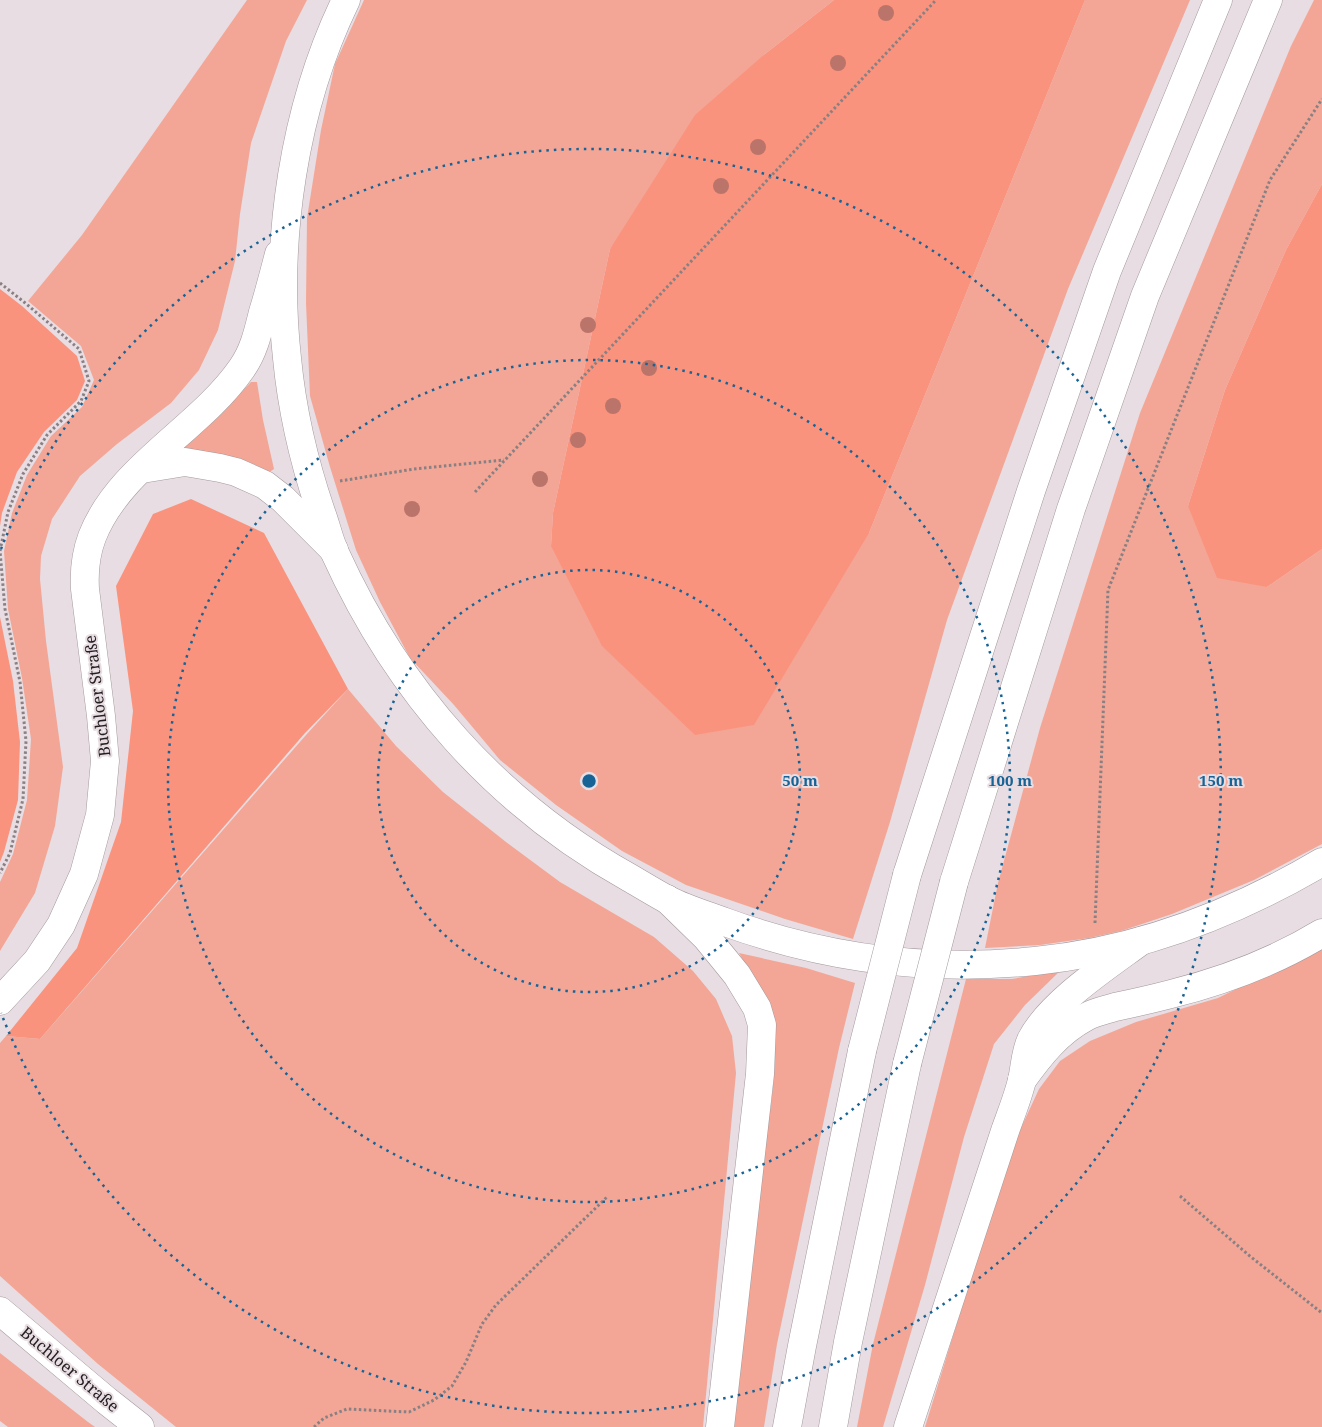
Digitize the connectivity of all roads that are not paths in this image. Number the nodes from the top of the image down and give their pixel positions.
1 (346, 0) edge
2 (1218, 0) edge
3 (1268, 0) edge
4 (284, 235) junction
5 (142, 469) junction
6 (334, 550) junction
7 (1322, 862) edge
8 (667, 899) junction
9 (1322, 933) edge
10 (1140, 941) junction
11 (0, 1001) edge
12 (1022, 1080) junction
13 (0, 1311) edge
14 (140, 1427) edge
15 (720, 1427) edge
16 (787, 1427) edge
17 (833, 1427) edge
18 (908, 1427) edge

1 - 4 main road
2 - 16 main road, bridge
3 - 17 main road, bridge
4 - 5 main road, Buchloer Straße
4 - 6 main road
5 - 6 main road
5 - 11 main road, Buchloer Straße
6 - 8 main road
7 - 10 main road
8 - 10 main road
8 - 15 main road
9 - 12 main road
10 - 12 main road
12 - 18 main road
13 - 14 main road, Buchloer Straße

